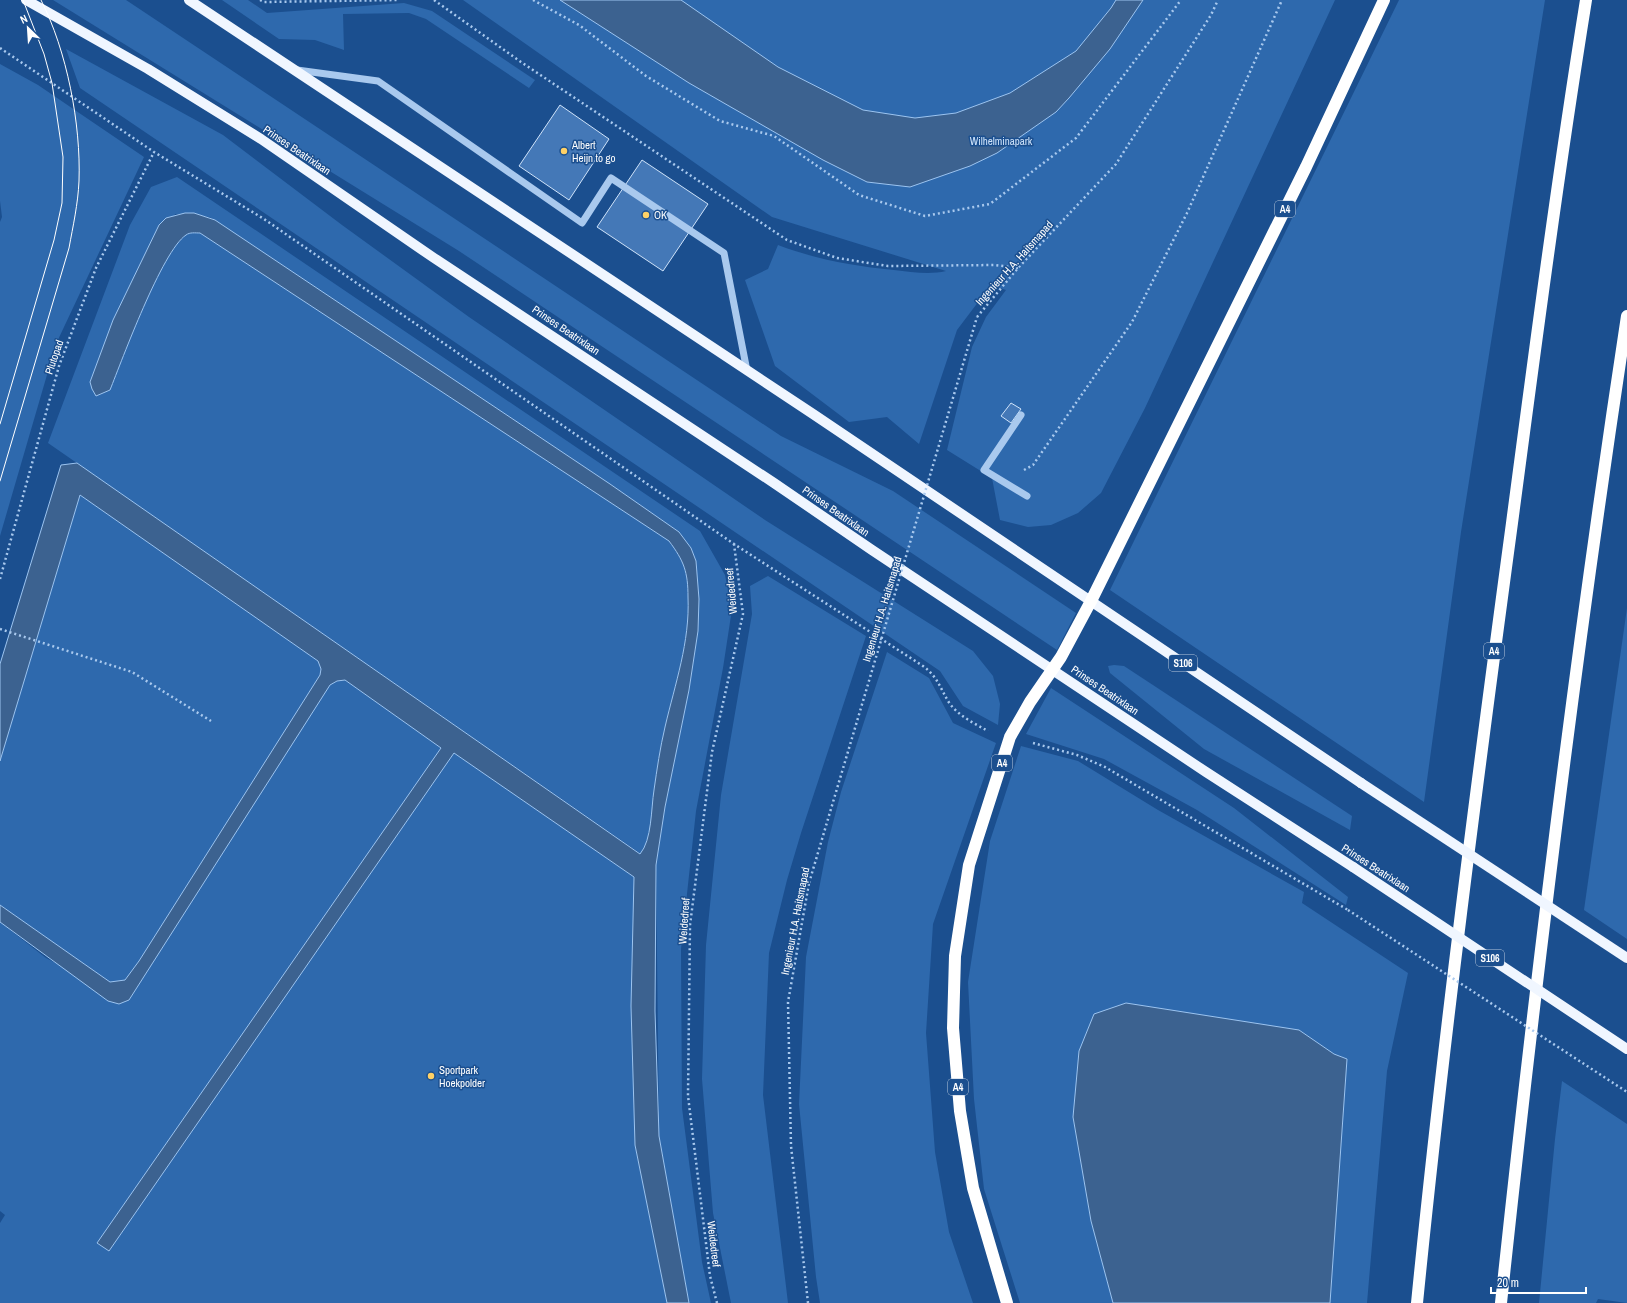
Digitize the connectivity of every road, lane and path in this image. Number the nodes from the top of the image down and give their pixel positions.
1 (26, 0) edge
2 (189, 0) edge
3 (260, 0) edge
4 (399, 0) edge
5 (434, 0) edge
6 (533, 0) edge
7 (1180, 0) edge
8 (1218, 0) edge
9 (1282, 0) edge
10 (1384, 0) edge
11 (1586, 0) edge
12 (0, 48) edge
13 (293, 70) junction
14 (154, 152) junction
15 (1018, 268) junction
16 (1627, 316) edge
17 (748, 371) junction
18 (1021, 415) dead end
19 (1003, 482) junction
20 (1027, 496) dead end
21 (0, 579) edge
22 (1091, 600) junction
23 (1, 629) edge
24 (1053, 670) junction
25 (211, 721) dead end
26 (1348, 910) dead end
27 (1627, 958) edge
28 (1627, 1049) edge
29 (1627, 1092) edge
30 (717, 1303) edge
31 (808, 1303) edge
32 (1007, 1303) edge
33 (1417, 1303) edge
34 (1501, 1303) edge

1 - 24 main road, Prinses Beatrixlaan / S106
2 - 13 main road, S106
3 - 4 path
5 - 15 path
6 - 7 path
8 - 15 path, Ingenieur H.A. Haitsmapad
9 - 19 path
10 - 22 highway, A4
11 - 33 highway, A4
12 - 14 path
13 - 17 main road, S106
13 - 17 lane
14 - 21 path, Plutopad
14 - 30 path, Weidedreef
15 - 31 path, Ingenieur H.A. Haitsmapad, bridge
16 - 34 highway
17 - 22 main road, S106
18 - 19 lane
19 - 20 lane
22 - 24 highway, A4
22 - 27 main road, S106, bridge
23 - 25 path
24 - 28 main road, Prinses Beatrixlaan / S106, bridge
24 - 32 highway, A4
26 - 29 path, bridge

